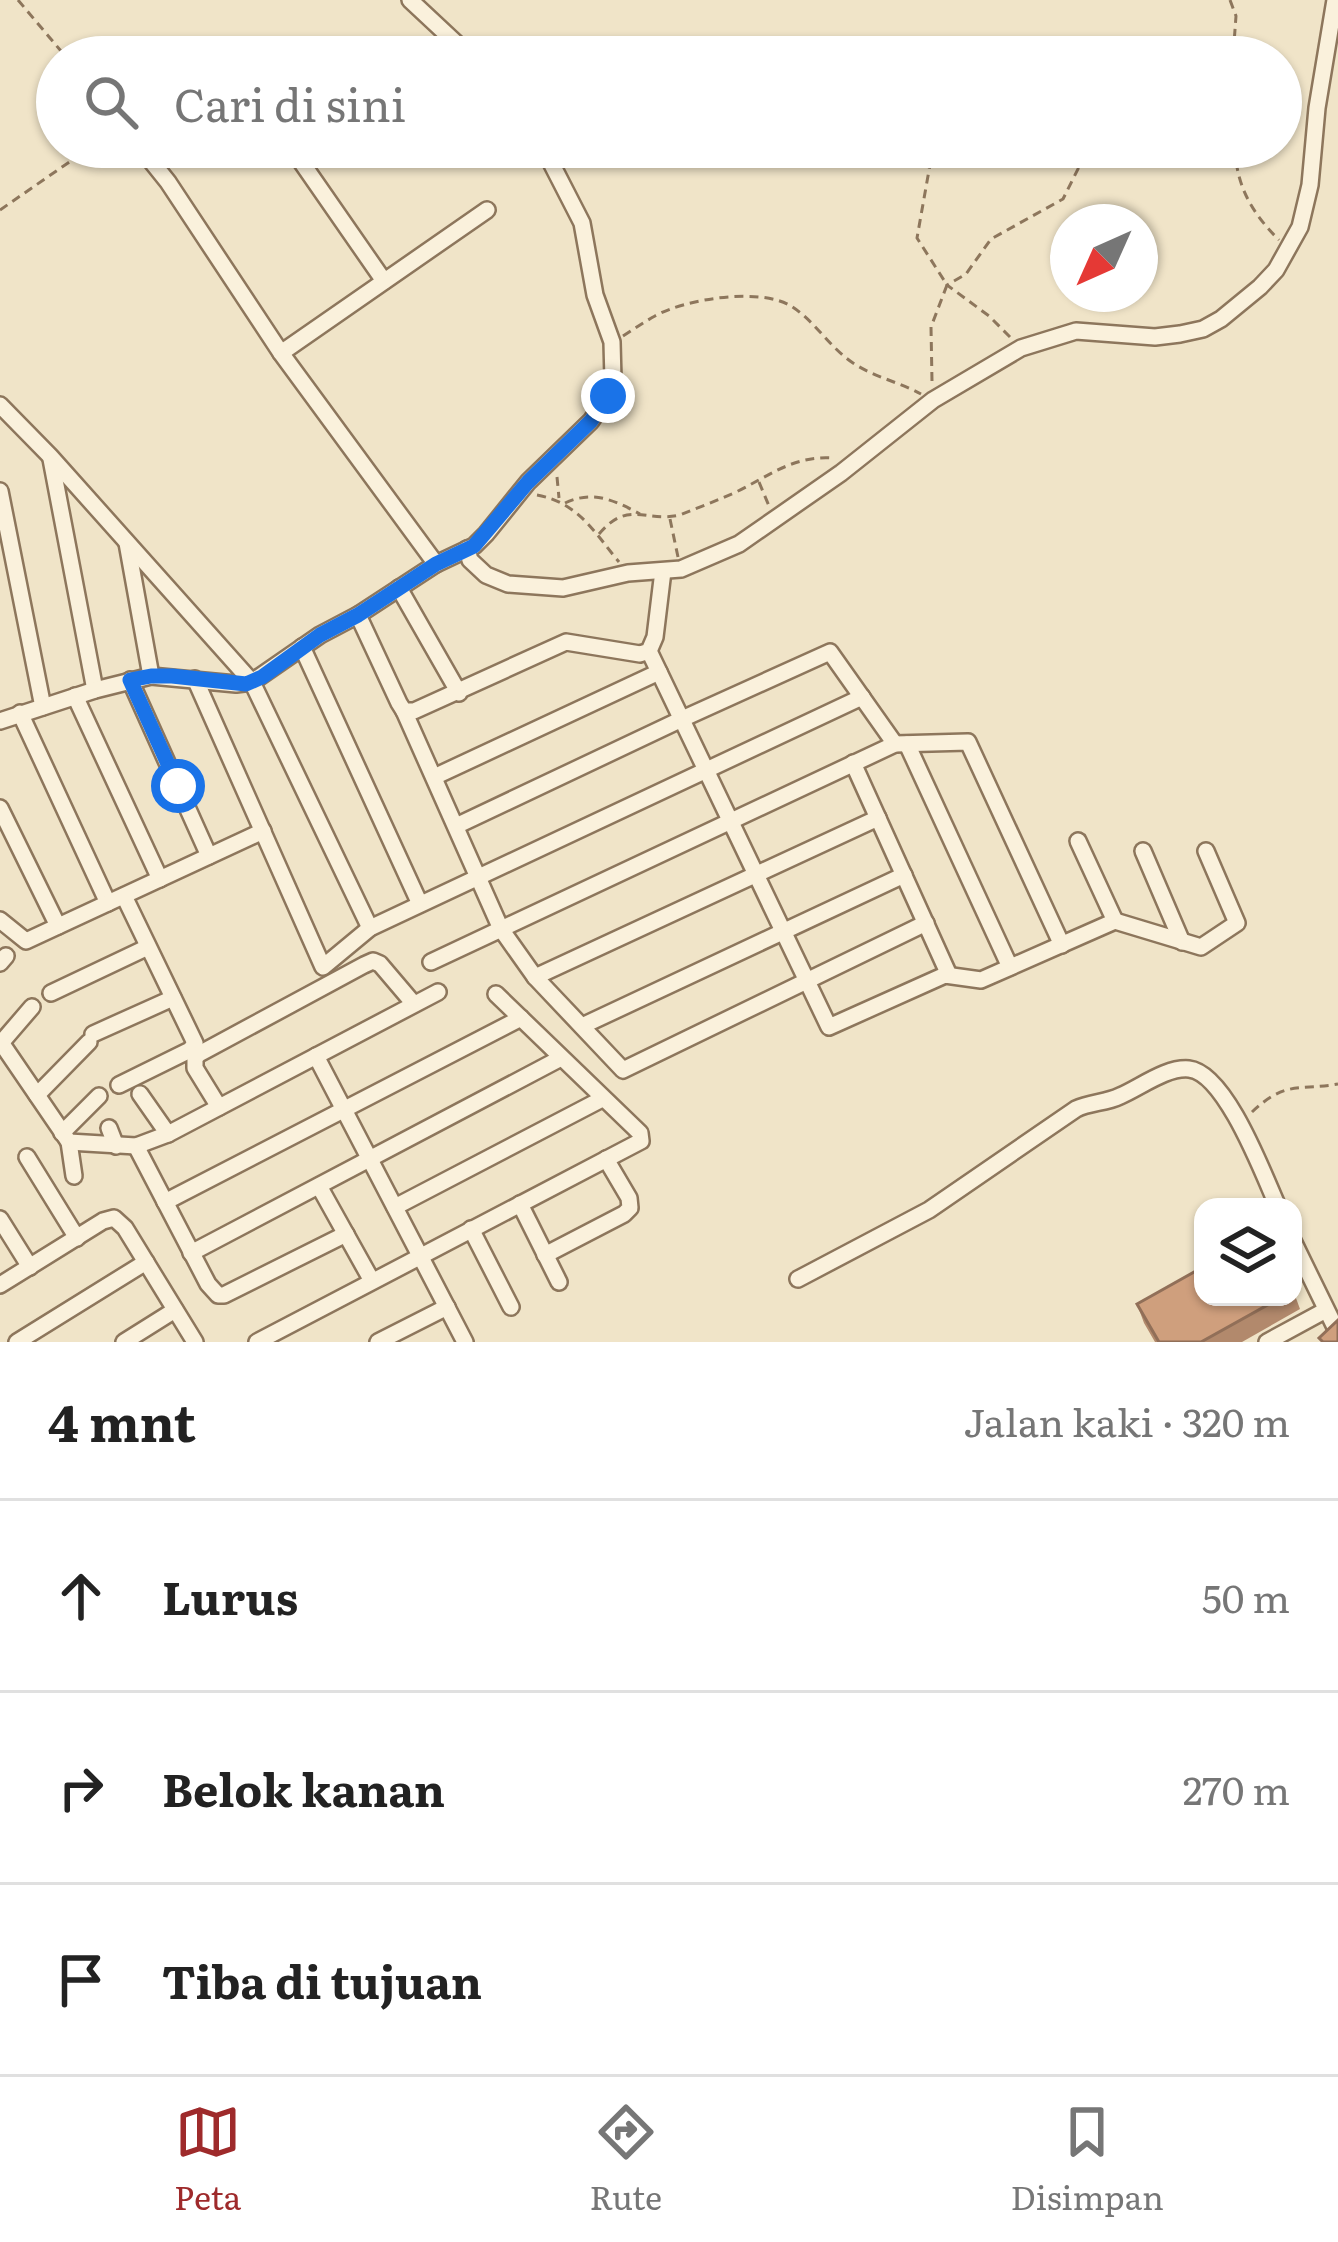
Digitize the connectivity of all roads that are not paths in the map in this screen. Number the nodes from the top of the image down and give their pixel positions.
1 (410, 0) edge
2 (1336, 0) edge
3 (449, 36) edge
4 (156, 168) edge
5 (306, 168) edge
6 (554, 168) edge
7 (487, 209) dead end
8 (384, 281) junction
9 (281, 353) junction
10 (0, 405) edge
11 (50, 456) junction
12 (0, 491) edge
13 (126, 541) junction
14 (467, 549) junction
15 (436, 564) junction
16 (672, 570) junction
17 (399, 588) junction
18 (358, 615) junction
19 (302, 647) junction
20 (650, 651) junction
21 (659, 672) junction
22 (151, 676) junction
23 (195, 679) junction
24 (130, 680) junction
25 (252, 682) junction
26 (95, 690) junction
27 (459, 693) junction
28 (75, 696) junction
29 (862, 697) junction
30 (43, 706) junction
31 (404, 711) junction
32 (20, 713) junction
33 (682, 718) junction
34 (0, 721) edge
35 (901, 744) junction
36 (853, 764) junction
37 (706, 771) junction
38 (434, 777) junction
39 (0, 808) edge
40 (878, 818) junction
41 (730, 820) junction
42 (456, 826) junction
43 (262, 831) junction
44 (1078, 841) dead end
45 (1143, 851) dead end
46 (1206, 851) dead end
47 (209, 856) junction
48 (904, 875) junction
49 (478, 876) junction
50 (757, 876) junction
51 (160, 879) junction
52 (116, 899) junction
53 (420, 904) junction
54 (0, 920) edge
55 (1115, 921) junction
56 (926, 923) junction
57 (58, 926) junction
58 (370, 928) junction
59 (501, 929) junction
60 (783, 931) junction
61 (1182, 941) junction
62 (1062, 945) junction
63 (148, 947) junction
64 (431, 962) dead end
65 (1010, 967) junction
66 (950, 975) junction
67 (536, 977) junction
68 (806, 980) junction
69 (438, 992) dead end
70 (51, 993) dead end
71 (496, 994) dead end
72 (173, 998) junction
73 (414, 1004) junction
74 (32, 1007) dead end
75 (521, 1018) junction
76 (582, 1026) junction
77 (0, 1042) edge
78 (316, 1056) junction
79 (561, 1058) junction
80 (119, 1084) dead end
81 (140, 1094) dead end
82 (37, 1095) junction
83 (99, 1096) dead end
84 (602, 1099) junction
85 (219, 1107) junction
86 (344, 1110) junction
87 (109, 1128) dead end
88 (168, 1134) junction
89 (66, 1137) junction
90 (116, 1146) junction
91 (136, 1146) junction
92 (27, 1157) dead end
93 (370, 1159) junction
94 (606, 1159) junction
95 (74, 1176) dead end
96 (319, 1186) junction
97 (1274, 1198) edge
98 (165, 1202) junction
99 (520, 1204) junction
100 (395, 1208) junction
101 (0, 1220) edge
102 (471, 1229) junction
103 (346, 1234) junction
104 (77, 1238) junction
105 (191, 1253) junction
106 (545, 1255) junction
107 (420, 1256) junction
108 (1302, 1260) edge
109 (146, 1262) junction
110 (30, 1267) junction
111 (798, 1280) dead end
112 (372, 1282) junction
113 (560, 1282) dead end
114 (0, 1285) edge
115 (447, 1307) junction
116 (512, 1307) dead end
117 (176, 1310) junction
118 (1326, 1310) junction
119 (1336, 1326) edge
120 (1319, 1341) edge
121 (16, 1342) edge
122 (124, 1342) edge
123 (195, 1342) edge
124 (256, 1342) edge
125 (379, 1342) edge
126 (465, 1342) edge
127 (1267, 1342) edge

1 - 3 street
2 - 16 street
4 - 9 street
5 - 8 street
6 - 14 street
7 - 8 street
8 - 9 street
9 - 15 street
10 - 11 street
11 - 13 street
11 - 26 street
12 - 30 street
13 - 22 street
13 - 25 street
14 - 15 street
14 - 16 street
15 - 17 street
16 - 20 street
17 - 18 street
17 - 27 street
18 - 19 street
18 - 31 street
19 - 25 street
19 - 53 street
20 - 21 street
20 - 27 street
21 - 33 street
21 - 38 street
22 - 23 street
22 - 24 street
23 - 25 street
23 - 43 street
24 - 26 street
24 - 47 street
25 - 58 street
26 - 28 street
27 - 31 street
28 - 30 street
28 - 51 street
29 - 33 street
29 - 35 street
29 - 37 street
30 - 32 street
31 - 38 street
32 - 34 street
32 - 52 street
33 - 37 street
33 - 42 street
35 - 36 street
35 - 62 street
35 - 65 street
36 - 40 street
36 - 41 street
37 - 41 street
37 - 49 street
38 - 42 street
39 - 57 street
40 - 48 street
40 - 50 street
41 - 50 street
41 - 59 street
42 - 49 street
43 - 47 street
43 - 58 street
44 - 55 street
45 - 61 street
46 - 61 street
47 - 51 street
48 - 56 street
48 - 60 street
49 - 53 street
49 - 59 street
50 - 60 street
50 - 67 street
51 - 52 street
52 - 57 street
52 - 63 street
53 - 58 street
54 - 57 street
55 - 61 street
55 - 62 street
56 - 66 street
56 - 68 street
59 - 64 street
59 - 67 street
60 - 68 street
60 - 76 street
62 - 65 street
63 - 70 street
63 - 72 street
65 - 66 street
66 - 68 street
67 - 76 street
68 - 76 street
69 - 73 street
71 - 75 street
72 - 80 street
72 - 82 street
73 - 78 street
73 - 85 street
74 - 77 street
75 - 79 street
75 - 86 street
77 - 82 street
78 - 85 street
78 - 86 street
79 - 84 street
79 - 93 street
81 - 88 street
82 - 89 street
83 - 89 street
84 - 94 street
84 - 100 street
85 - 88 street
86 - 93 street
86 - 98 street
87 - 90 street
88 - 91 street
89 - 90 street
89 - 95 street
90 - 91 street
91 - 98 street
92 - 104 street
93 - 96 street
93 - 100 street
94 - 99 street
94 - 106 street
96 - 103 street
96 - 105 street
97 - 111 street
98 - 105 street
99 - 102 street
99 - 106 street
100 - 107 street
101 - 110 street
102 - 107 street
102 - 116 street
103 - 105 street
103 - 112 street
104 - 109 street
104 - 110 street
106 - 113 street
107 - 112 street
107 - 115 street
108 - 118 street
109 - 117 street
109 - 121 street
110 - 114 street
112 - 124 street
115 - 125 street
115 - 126 street
117 - 122 street
117 - 123 street
118 - 119 street
118 - 127 street
119 - 120 street

